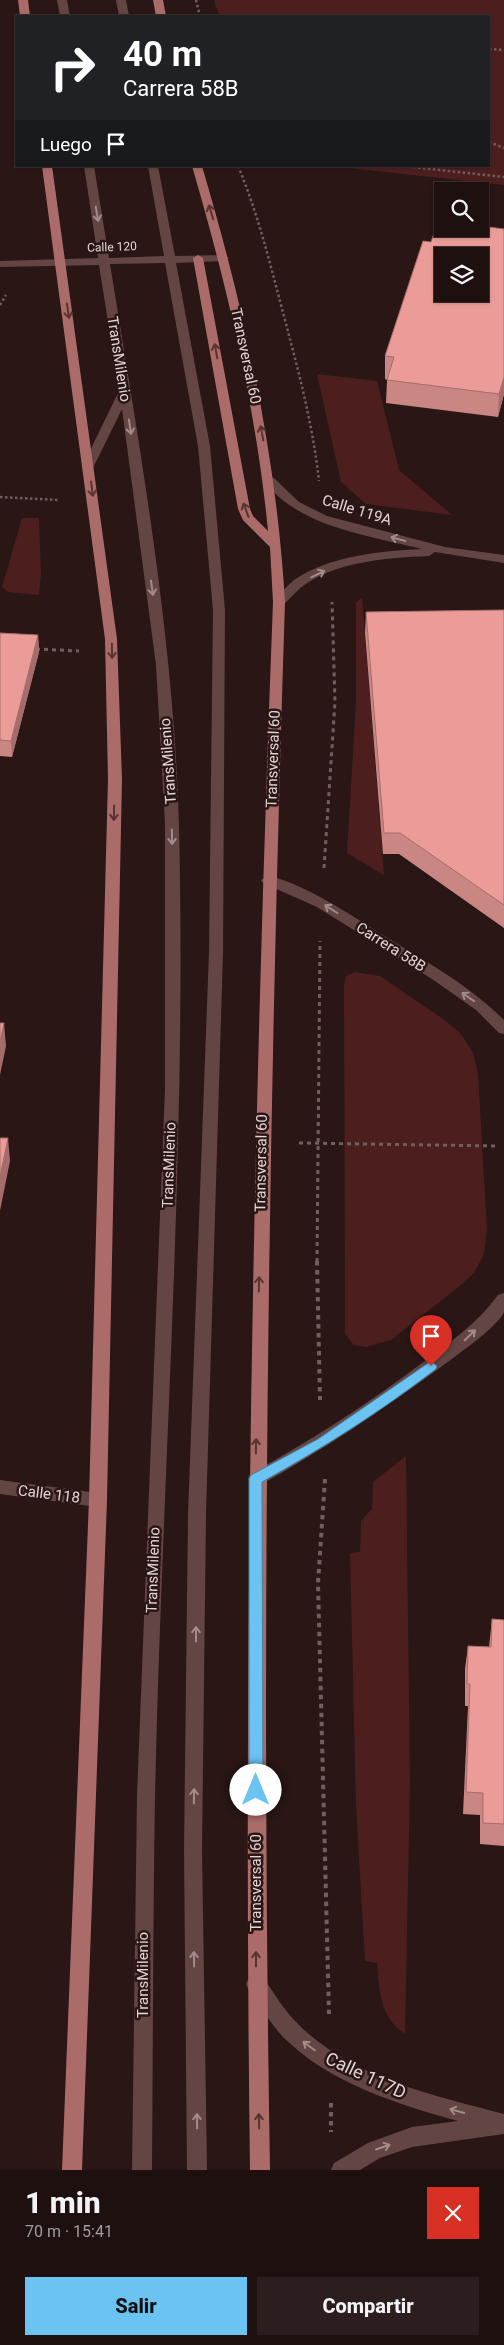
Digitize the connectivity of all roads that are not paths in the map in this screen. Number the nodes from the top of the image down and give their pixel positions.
1 (23, 0) edge
2 (62, 0) edge
3 (121, 0) edge
4 (158, 0) edge
5 (25, 15) edge
6 (65, 15) edge
7 (124, 15) edge
8 (161, 15) edge
9 (47, 167) edge
10 (89, 167) edge
11 (152, 167) edge
12 (197, 167) edge
13 (198, 258) junction
14 (224, 258) junction
15 (170, 259) junction
16 (104, 261) junction
17 (62, 263) junction
18 (0, 264) edge
19 (124, 392) junction
20 (89, 465) junction
21 (270, 481) junction
22 (277, 547) junction
23 (445, 551) junction
24 (504, 559) edge
25 (279, 602) junction
26 (268, 880) junction
27 (504, 1029) edge
28 (504, 1299) edge
29 (256, 1479) junction
30 (0, 1487) edge
31 (98, 1500) junction
32 (256, 1984) junction
33 (504, 2124) edge
34 (72, 2170) edge
35 (142, 2170) edge
36 (197, 2170) edge
37 (260, 2170) edge
38 (341, 2170) edge

1 - 5 main road
2 - 6 street
3 - 7 street
4 - 8 main road
9 - 17 main road
10 -> 16 street, TransMilenio
11 - 15 street
14 -> 12 main road, Transversal 60
13 - 14 street, Calle 120
13 - 15 street, Calle 120
22 -> 13 main road
21 -> 14 main road, Transversal 60
15 - 16 street, Calle 120
36 -> 15 street
16 - 17 street, Calle 120
16 - 19 street, TransMilenio
17 - 18 street, Calle 120
17 -> 20 main road
19 - 20 street
19 -> 35 street, TransMilenio
20 -> 31 main road
21 - 22 main road, Transversal 60
23 -> 21 street, Calle 119A
22 - 25 main road, Transversal 60
23 - 24 street, Calle 119A
25 -> 23 street, Calle 119A
25 - 26 main road, Transversal 60
27 -> 26 street, Carrera 58B
29 -> 26 main road, Transversal 60
29 -> 28 street
32 -> 29 main road, Transversal 60
30 - 31 street, Calle 118
31 - 34 main road
33 -> 32 street, Calle 117D
37 -> 32 main road, Transversal 60
38 -> 33 street, Calle 117D

